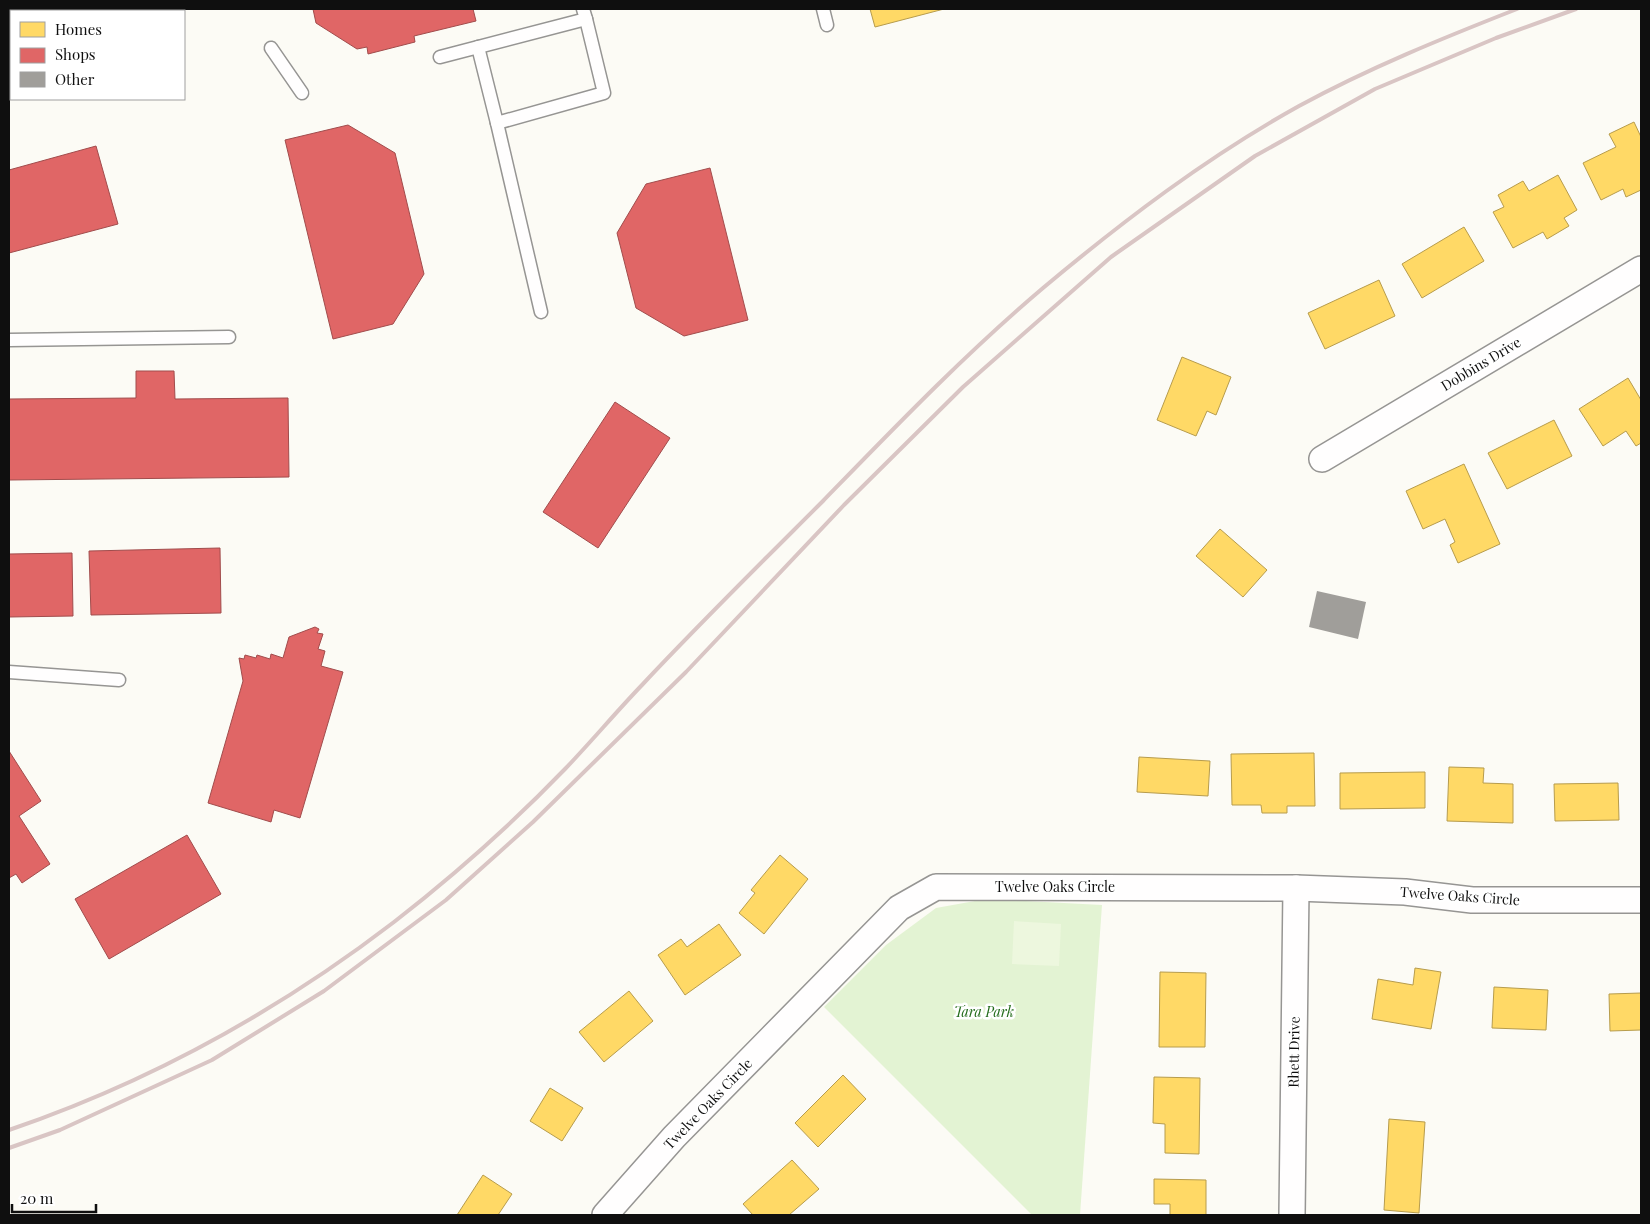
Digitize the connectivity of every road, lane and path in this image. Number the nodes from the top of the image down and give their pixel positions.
1 (823, 9) edge
2 (585, 14) edge
3 (827, 25) dead end
4 (478, 47) junction
5 (271, 48) dead end
6 (440, 57) dead end
7 (302, 93) dead end
8 (497, 123) junction
9 (1641, 269) edge
10 (542, 312) dead end
11 (229, 337) dead end
12 (9, 340) edge
13 (1322, 459) dead end
14 (9, 672) edge
15 (119, 680) dead end
16 (1296, 888) junction
17 (1641, 900) edge
18 (605, 1215) edge
19 (1292, 1215) edge

1 - 3 lane
2 - 4 lane
2 - 8 lane
4 - 6 lane
4 - 8 lane
5 - 7 lane
8 - 10 lane
9 - 13 street, Dobbins Drive
11 - 12 lane
14 - 15 lane
16 - 17 street, Twelve Oaks Circle
16 - 18 street, Twelve Oaks Circle
16 - 19 street, Rhett Drive

